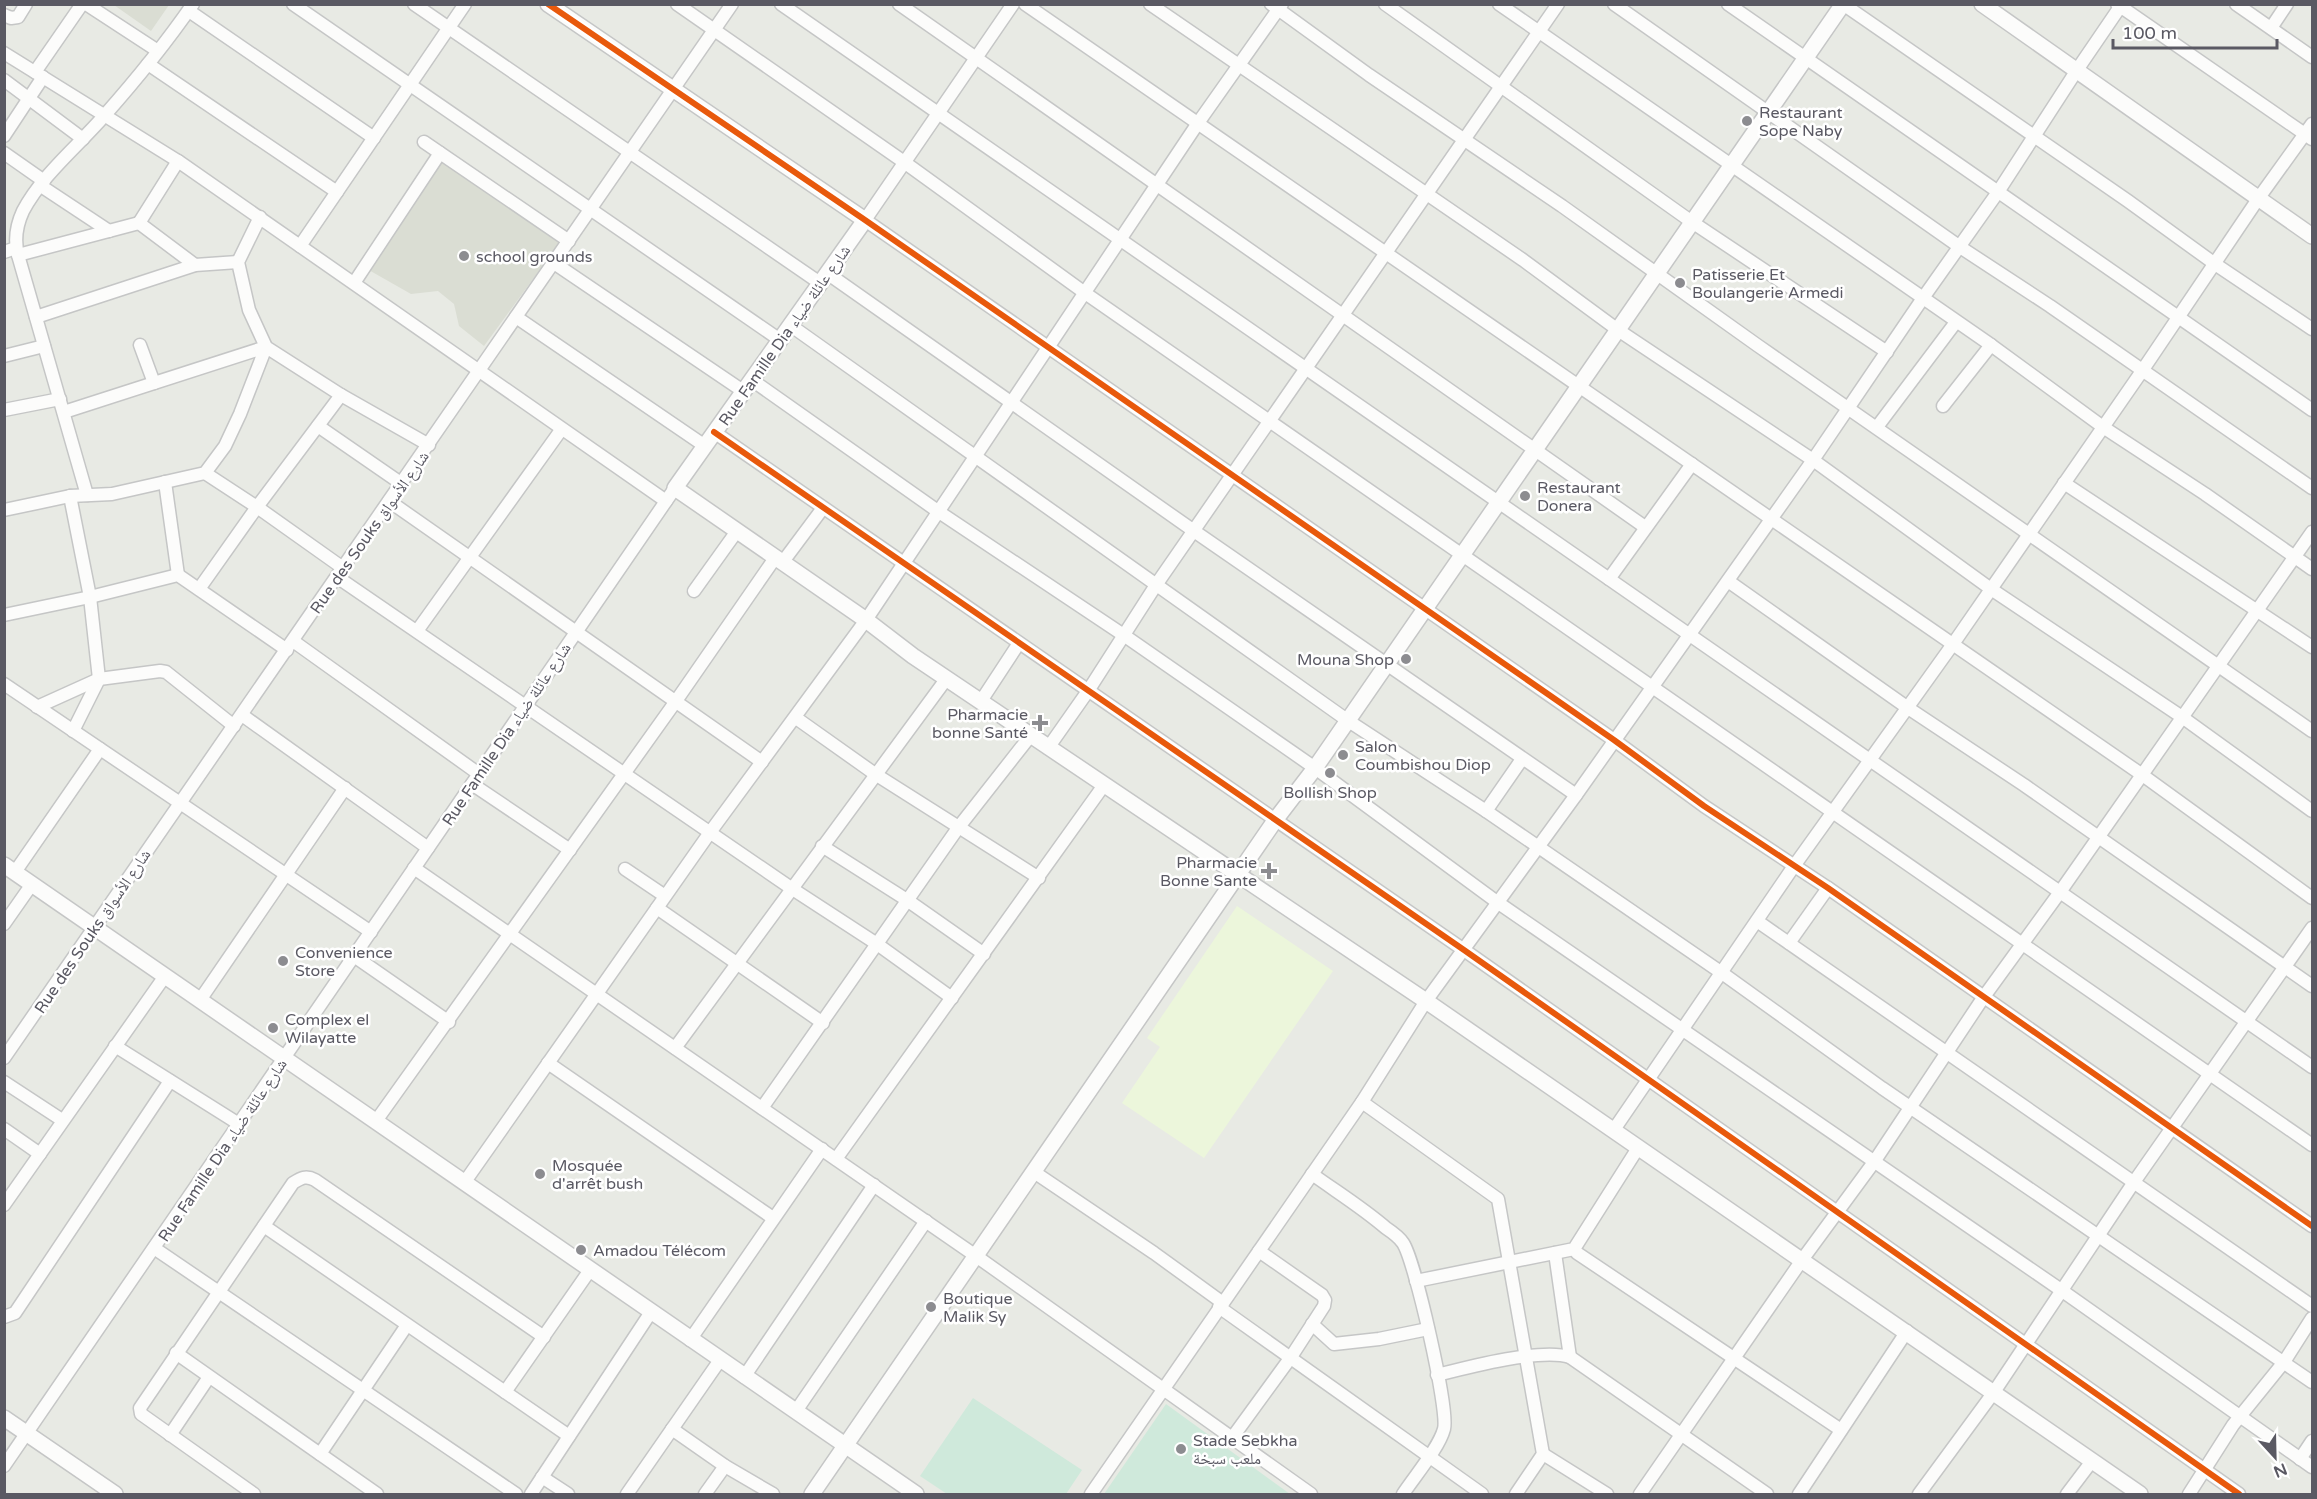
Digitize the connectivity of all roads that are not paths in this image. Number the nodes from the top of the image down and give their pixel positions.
1 (26, 4) edge
2 (84, 4) edge
3 (292, 4) edge
4 (414, 4) edge
5 (465, 4) edge
6 (548, 4) edge
7 (677, 4) edge
8 (732, 4) edge
9 (781, 4) edge
10 (899, 4) edge
11 (1013, 4) edge
12 (1026, 4) edge
13 (1150, 4) edge
14 (1385, 4) edge
15 (1499, 4) edge
16 (1557, 4) edge
17 (1614, 4) edge
18 (1728, 4) edge
19 (1982, 4) edge
20 (2236, 4) edge
21 (2287, 4) edge
22 (1843, 5) edge
23 (2120, 5) edge
24 (1277, 6) edge
25 (191, 8) edge
26 (4, 15) edge
27 (449, 28) junction
28 (2271, 28) junction
29 (715, 29) junction
30 (1538, 32) junction
31 (158, 51) junction
32 (4, 53) edge
33 (2313, 57) edge
34 (976, 58) junction
35 (1807, 59) junction
36 (148, 64) junction
37 (1239, 65) junction
38 (2077, 70) junction
39 (39, 74) junction
40 (4, 80) edge
41 (410, 85) junction
42 (1501, 86) junction
43 (674, 89) junction
44 (30, 97) junction
45 (1769, 112) junction
46 (938, 114) junction
47 (104, 117) junction
48 (1198, 123) junction
49 (2310, 132) edge
50 (4, 136) edge
51 (2035, 137) junction
52 (374, 138) junction
53 (83, 139) junction
54 (1464, 140) junction
55 (424, 142) dead end
56 (4, 153) edge
57 (440, 153) junction
58 (630, 153) junction
59 (178, 161) junction
60 (904, 162) junction
61 (1732, 165) junction
62 (43, 183) junction
63 (1157, 185) junction
64 (337, 192) junction
65 (1998, 192) junction
66 (1426, 194) junction
67 (2258, 199) junction
68 (591, 210) junction
69 (260, 217) junction
70 (865, 220) junction
71 (1692, 222) junction
72 (139, 223) junction
73 (109, 231) junction
74 (2313, 236) edge
75 (4, 240) edge
76 (1120, 240) junction
77 (569, 241) junction
78 (300, 246) junction
79 (1960, 247) junction
80 (13, 252) edge
81 (1386, 253) junction
82 (238, 262) junction
83 (554, 263) junction
84 (2215, 264) junction
85 (195, 265) junction
86 (1657, 274) junction
87 (824, 278) junction
88 (354, 283) junction
89 (1085, 293) junction
90 (1923, 298) junction
91 (1342, 315) junction
92 (2179, 316) junction
93 (36, 317) junction
94 (516, 317) junction
95 (1956, 322) junction
96 (790, 325) junction
97 (2313, 329) edge
98 (1618, 330) junction
99 (780, 340) junction
100 (140, 345) dead end
101 (1991, 345) junction
102 (45, 346) junction
103 (266, 347) junction
104 (1048, 347) junction
105 (1887, 352) junction
106 (4, 356) edge
107 (1306, 369) junction
108 (479, 371) junction
109 (2142, 371) junction
110 (154, 383) junction
111 (748, 385) junction
112 (1579, 386) junction
113 (341, 395) junction
114 (60, 399) junction
115 (1011, 402) junction
116 (1848, 406) junction
117 (1943, 406) dead end
118 (4, 410) edge
119 (2313, 410) edge
120 (64, 412) junction
121 (1269, 421) junction
122 (318, 426) junction
123 (1877, 427) junction
124 (2103, 427) junction
125 (561, 430) junction
126 (714, 432) junction
127 (429, 445) junction
128 (705, 446) junction
129 (1534, 450) junction
130 (975, 456) junction
131 (1813, 460) junction
132 (1692, 464) junction
133 (205, 473) junction
134 (1232, 475) junction
135 (165, 482) junction
136 (2064, 483) junction
137 (402, 484) junction
138 (2313, 488) edge
139 (670, 494) junction
140 (87, 495) junction
141 (70, 496) junction
142 (389, 501) junction
143 (1498, 502) junction
144 (257, 507) junction
145 (823, 508) junction
146 (4, 510) edge
147 (939, 512) junction
148 (1772, 519) junction
149 (1646, 527) junction
150 (737, 531) junction
151 (1194, 531) junction
152 (2313, 532) edge
153 (2029, 535) junction
154 (1461, 555) junction
155 (469, 557) junction
156 (2295, 558) junction
157 (779, 560) junction
158 (903, 564) junction
159 (2313, 570) edge
160 (340, 572) junction
161 (177, 575) junction
162 (1609, 579) junction
163 (1728, 581) junction
164 (1156, 585) junction
165 (199, 589) junction
166 (1991, 589) junction
167 (694, 591) dead end
168 (90, 597) junction
169 (1424, 609) junction
170 (2258, 611) junction
171 (4, 615) edge
172 (866, 620) junction
173 (417, 631) junction
174 (576, 632) junction
175 (1689, 634) junction
176 (1125, 636) junction
177 (1020, 643) junction
178 (1953, 644) junction
179 (290, 645) junction
180 (2313, 648) edge
181 (1386, 662) junction
182 (2219, 667) junction
183 (947, 678) junction
184 (99, 679) junction
185 (4, 684) edge
186 (1653, 686) junction
187 (1089, 691) junction
188 (676, 701) junction
189 (981, 701) junction
190 (526, 706) junction
191 (38, 707) junction
192 (1908, 708) junction
193 (242, 715) junction
194 (2182, 717) junction
195 (796, 718) junction
196 (1347, 720) junction
197 (234, 726) junction
198 (73, 731) junction
199 (2313, 731) edge
200 (1031, 735) junction
201 (1614, 740) junction
202 (1048, 748) junction
203 (100, 749) junction
204 (1522, 759) junction
205 (1870, 760) junction
206 (762, 762) junction
207 (1315, 768) junction
208 (624, 773) junction
209 (875, 774) junction
210 (2141, 774) junction
211 (475, 779) junction
212 (1104, 785) junction
213 (345, 788) junction
214 (1576, 795) junction
215 (180, 803) junction
216 (1486, 811) junction
217 (2313, 811) edge
218 (1832, 813) junction
219 (1275, 819) junction
220 (958, 828) junction
221 (711, 831) junction
222 (2098, 836) junction
223 (822, 846) junction
224 (1537, 846) junction
225 (428, 848) junction
226 (570, 850) junction
227 (1794, 866) junction
228 (414, 868) junction
229 (10, 869) edge
230 (625, 869) dead end
231 (286, 875) junction
232 (1237, 875) junction
233 (1040, 878) junction
234 (32, 884) junction
235 (791, 888) junction
236 (1828, 888) junction
237 (2060, 892) junction
238 (665, 896) junction
239 (2313, 898) edge
240 (907, 900) junction
241 (1497, 902) junction
242 (657, 908) junction
243 (1757, 921) junction
244 (4, 924) edge
245 (95, 928) junction
246 (2313, 928) edge
247 (371, 932) junction
248 (509, 936) junction
249 (1789, 943) junction
250 (877, 944) junction
251 (2023, 945) junction
252 (1464, 950) junction
253 (984, 954) junction
254 (354, 956) junction
255 (737, 963) junction
256 (2286, 968) junction
257 (1722, 973) junction
258 (165, 976) junction
259 (2313, 986) edge
260 (596, 994) junction
261 (952, 998) junction
262 (1983, 998) junction
263 (200, 1000) junction
264 (1426, 1001) junction
265 (449, 1022) junction
266 (2247, 1022) junction
267 (823, 1023) junction
268 (1683, 1030) junction
269 (115, 1046) junction
270 (675, 1048) junction
271 (7, 1050) edge
272 (1948, 1053) junction
273 (284, 1058) junction
274 (548, 1063) junction
275 (2313, 1067) edge
276 (2211, 1073) junction
277 (170, 1081) junction
278 (1648, 1081) junction
279 (4, 1082) edge
280 (1362, 1102) junction
281 (762, 1108) junction
282 (1911, 1108) junction
283 (62, 1120) junction
284 (376, 1121) junction
285 (239, 1124) junction
286 (2172, 1128) junction
287 (4, 1129) edge
288 (1613, 1131) junction
289 (2313, 1145) edge
290 (1638, 1148) junction
291 (822, 1149) junction
292 (40, 1154) junction
293 (836, 1159) junction
294 (1874, 1162) junction
295 (1034, 1172) junction
296 (1312, 1174) junction
297 (2134, 1182) junction
298 (464, 1183) junction
299 (874, 1185) junction
300 (4, 1205) edge
301 (1837, 1212) junction
302 (773, 1218) junction
303 (926, 1221) junction
304 (264, 1226) junction
305 (2313, 1226) edge
306 (2099, 1236) junction
307 (154, 1248) junction
308 (1574, 1249) junction
309 (1259, 1251) junction
310 (1555, 1253) junction
311 (976, 1256) junction
312 (1803, 1260) junction
313 (1510, 1263) junction
314 (590, 1270) junction
315 (1416, 1281) junction
316 (2061, 1290) junction
317 (219, 1292) junction
318 (1221, 1305) junction
319 (2313, 1306) edge
320 (651, 1312) junction
321 (4, 1317) edge
322 (2313, 1318) edge
323 (1312, 1324) junction
324 (407, 1325) junction
325 (1428, 1329) junction
326 (1907, 1331) junction
327 (544, 1337) junction
328 (690, 1340) junction
329 (2025, 1343) junction
330 (176, 1353) junction
331 (1291, 1357) junction
332 (1526, 1357) junction
333 (1570, 1357) junction
334 (1734, 1359) junction
335 (720, 1360) junction
336 (2284, 1362) junction
337 (1437, 1375) junction
338 (209, 1377) junction
339 (744, 1377) junction
340 (2313, 1382) edge
341 (1163, 1390) junction
342 (363, 1391) junction
343 (505, 1392) junction
344 (1994, 1392) junction
345 (796, 1411) junction
346 (2240, 1416) junction
347 (4, 1418) edge
348 (672, 1429) junction
349 (1841, 1430) junction
350 (27, 1434) junction
351 (170, 1435) junction
352 (1680, 1435) junction
353 (569, 1437) junction
354 (1232, 1438) junction
355 (2313, 1441) edge
356 (845, 1446) junction
357 (320, 1454) junction
358 (1544, 1454) junction
359 (1428, 1456) junction
360 (2300, 1459) junction
361 (2092, 1461) junction
362 (4, 1466) edge
363 (724, 1466) junction
364 (2313, 1467) edge
365 (2203, 1471) junction
366 (542, 1477) junction
367 (910, 1493) edge
368 (1923, 1493) edge
369 (116, 1494) edge
370 (254, 1494) edge
371 (377, 1494) edge
372 (516, 1494) edge
373 (531, 1494) edge
374 (568, 1494) edge
375 (627, 1494) edge
376 (705, 1494) edge
377 (773, 1494) edge
378 (812, 1494) edge
379 (1091, 1494) edge
380 (1311, 1494) edge
381 (1403, 1494) edge
382 (1482, 1494) edge
383 (1516, 1494) edge
384 (1607, 1494) edge
385 (1640, 1494) edge
386 (1765, 1494) edge
387 (1799, 1494) edge
388 (2067, 1494) edge
389 (2140, 1494) edge
390 (2189, 1494) edge
391 (2239, 1494) edge

1 - 26 street
2 - 31 street
2 - 39 street
3 - 41 street
4 - 27 street
5 - 27 street
6 - 43 street
7 - 29 street
8 - 29 street, Rue des Souks شارع الأسواق
9 - 46 street
10 - 34 street
11 - 34 street, Rue Famille Dia شارع عائلة ضياء
12 - 48 street
13 - 37 street
14 - 42 street
15 - 30 street
16 - 30 street
17 - 45 street
18 - 35 street
19 - 38 street
20 - 28 street
21 - 28 street
22 - 35 street
22 - 51 street
23 - 38 street
23 - 49 street
24 - 37 street
24 - 54 street
25 - 31 street
25 - 52 street
27 - 41 street
27 - 58 street
28 - 33 street
29 - 43 street, Rue des Souks شارع الأسواق
29 - 60 street
30 - 42 street
30 - 61 street
31 - 36 street
32 - 39 street
34 - 46 street, Rue Famille Dia شارع عائلة ضياء
34 - 63 street
35 - 45 street
35 - 65 street
36 - 47 street
36 - 64 street
37 - 48 street
37 - 66 street
38 - 51 street
38 - 67 street
39 - 44 street
39 - 47 street
40 - 44 street
41 - 52 street
41 - 68 street
42 - 54 street
42 - 71 street
43 - 58 street, Rue des Souks شارع الأسواق
43 - 70 street
44 - 50 street
44 - 53 street
45 - 61 street
45 - 79 street
46 - 60 street, Rue Famille Dia شارع عائلة ضياء
46 - 76 street
47 - 53 street
47 - 59 street
48 - 63 street
48 - 81 street
49 - 67 street
51 - 65 street
51 - 84 street
52 - 64 street
53 - 62 street
54 - 66 street
54 - 86 street
55 - 57 street
56 - 62 street
57 - 77 street
57 - 88 street
58 - 68 street, Rue des Souks شارع الأسواق
58 - 87 street
59 - 69 street
59 - 72 street
60 - 70 street, Rue Famille Dia شارع عائلة ضياء
60 - 89 street
61 - 71 street
61 - 90 street
62 - 73 street
62 - 80 street
63 - 76 street
63 - 91 street
64 - 78 street
65 - 79 street
65 - 92 street
66 - 81 street
66 - 98 street
67 - 74 street
67 - 84 street
68 - 77 street, Rue des Souks شارع الأسواق
68 - 99 street
69 - 78 street
69 - 82 street
70 - 87 street, Rue Famille Dia شارع عائلة ضياء
70 - 104 street
71 - 86 street
71 - 105 street
72 - 73 street
72 - 85 street
73 - 80 street
75 - 80 street
76 - 89 street
76 - 107 street
77 - 83 street, Rue des Souks شارع الأسواق
78 - 88 street
79 - 90 street
79 - 109 street
80 - 93 street
81 - 91 street
81 - 112 street
82 - 85 street
82 - 103 street
83 - 94 street, Rue des Souks شارع الأسواق
83 - 111 street
84 - 92 street
84 - 97 street
85 - 93 street
86 - 98 street
86 - 116 street
87 - 96 street, Rue Famille Dia شارع عائلة ضياء
87 - 115 street
88 - 108 street
89 - 104 street
89 - 121 street
90 - 95 street
90 - 105 street
91 - 107 street
91 - 129 street
92 - 109 street
92 - 119 street
93 - 102 street
94 - 108 street, Rue des Souks شارع الأسواق
94 - 128 street
95 - 101 street
95 - 123 street
96 - 99 street, Rue Famille Dia شارع عائلة ضياء
96 - 130 street
98 - 112 street
98 - 131 street
99 - 111 street, Rue Famille Dia شارع عائلة ضياء
100 - 110 street
101 - 117 street
101 - 124 street
102 - 106 street
102 - 114 street
103 - 110 street
103 - 113 street
103 - 133 street
104 - 115 street
104 - 134 street
105 - 116 street
107 - 121 street
107 - 143 street
108 - 125 street
108 - 127 street, Rue des Souks شارع الأسواق
109 - 124 street
109 - 138 street
110 - 120 street
111 - 126 street, Rue Famille Dia شارع عائلة ضياء
111 - 147 street
112 - 129 street
112 - 132 street
113 - 122 street
113 - 127 street
114 - 118 street
114 - 120 street
115 - 130 street
115 - 151 street
116 - 123 street
116 - 131 street
120 - 140 street
121 - 134 street
121 - 154 street
122 - 137 street
122 - 144 street
123 - 153 street
124 - 136 street
124 - 156 street
125 - 139 street
125 - 155 street
126 - 128 street, Rue Famille Dia شارع عائلة ضياء
126 - 145 street
127 - 137 street, Rue des Souks شارع الأسواق
128 - 139 street, Rue Famille Dia شارع عائلة ضياء
129 - 143 street
129 - 149 street
130 - 147 street
130 - 164 street
131 - 148 street
131 - 166 street
132 - 148 street
132 - 149 street
133 - 135 street
133 - 144 street
134 - 151 street
134 - 169 street
135 - 140 street
135 - 161 street
136 - 153 street
136 - 170 street
137 - 142 street, Rue des Souks شارع الأسواق
139 - 150 street
139 - 174 street, Rue Famille Dia شارع عائلة ضياء
140 - 141 street
141 - 146 street
141 - 168 street
142 - 155 street
142 - 160 street, Rue des Souks شارع الأسواق
143 - 154 street
143 - 162 street
144 - 160 street
144 - 165 street
145 - 157 street
145 - 158 street
147 - 158 street
147 - 176 street
148 - 163 street
148 - 178 street
149 - 162 street
150 - 157 street
150 - 167 street
151 - 164 street
151 - 181 street
152 - 156 street
153 - 166 street
153 - 182 street
154 - 169 street
154 - 186 street
155 - 173 street
155 - 174 street
156 - 159 street
156 - 170 street
157 - 172 street
157 - 188 street
158 - 172 street
158 - 177 street
160 - 173 street
160 - 179 street, Rue des Souks شارع الأسواق
161 - 165 street
161 - 168 street
162 - 175 street
163 - 175 street
163 - 192 street
164 - 176 street
164 - 196 street
165 - 179 street
166 - 178 street
166 - 194 street
168 - 171 street
168 - 184 street
169 - 181 street
169 - 201 street
170 - 180 street
170 - 182 street
172 - 183 street
172 - 195 street
173 - 190 street
174 - 188 street
174 - 190 street, Rue Famille Dia شارع عائلة ضياء
175 - 186 street
175 - 205 street
176 - 187 street
176 - 207 street
177 - 187 street
177 - 189 street
178 - 192 street
178 - 210 street
179 - 193 street, Rue des Souks شارع الأسواق
179 - 211 street
181 - 196 street
181 - 204 street
182 - 194 street
182 - 199 street
183 - 189 street
183 - 209 street
184 - 191 street
184 - 197 street
184 - 198 street
185 - 191 street
186 - 201 street
186 - 218 street
187 - 202 street
187 - 219 street
188 - 206 street
188 - 208 street
189 - 200 street
190 - 208 street
190 - 211 street, Rue Famille Dia شارع عائلة ضياء
191 - 198 street
192 - 205 street
192 - 222 street
193 - 197 street, Rue des Souks شارع الأسواق
193 - 213 street
194 - 210 street
194 - 217 street
195 - 206 street
195 - 209 street
196 - 207 street
196 - 216 street
197 - 215 street, Rue des Souks شارع الأسواق
198 - 203 street
200 - 202 street
200 - 220 street
201 - 214 street
201 - 227 street
202 - 212 street
203 - 215 street
203 - 229 street
204 - 214 street
204 - 216 street
205 - 218 street
205 - 237 street
206 - 221 street
207 - 219 street
207 - 241 street
208 - 221 street
208 - 226 street
209 - 220 street
209 - 223 street
210 - 222 street
210 - 239 street
211 - 225 street, Rue Famille Dia شارع عائلة ضياء
211 - 226 street
212 - 232 street
212 - 233 street
213 - 225 street
213 - 231 street
214 - 224 street
215 - 231 street
215 - 245 street, Rue des Souks شارع الأسواق
216 - 224 street
218 - 227 street
218 - 251 street
219 - 232 street
219 - 252 street
220 - 233 street
220 - 240 street
221 - 235 street
221 - 238 street
222 - 237 street
222 - 256 street
223 - 235 street
223 - 240 street
224 - 241 street
224 - 257 street
225 - 228 street, Rue Famille Dia شارع عائلة ضياء
226 - 248 street
227 - 236 street
227 - 243 street
228 - 247 street, Rue Famille Dia شارع عائلة ضياء
228 - 248 street
229 - 234 street
230 - 238 street
231 - 247 street
231 - 263 street
232 - 264 street
232 - 295 street
233 - 253 street
234 - 244 street
234 - 245 street
235 - 250 street
235 - 255 street
236 - 249 street
236 - 262 street
237 - 251 street
237 - 266 street
238 - 242 street
240 - 250 street
240 - 253 street
241 - 252 street
241 - 268 street
242 - 255 street
242 - 260 street
243 - 249 street
243 - 257 street
245 - 258 street
245 - 271 street, Rue des Souks شارع الأسواق
246 - 256 street
247 - 254 street, Rue Famille Dia شارع عائلة ضياء
248 - 260 street
248 - 265 street
249 - 272 street
250 - 261 street
250 - 267 street
251 - 262 street
251 - 276 street
252 - 264 street
252 - 278 street
253 - 261 street
254 - 265 street
254 - 273 street, Rue Famille Dia شارع عائلة ضياء
255 - 267 street
255 - 270 street
256 - 259 street
256 - 266 street
257 - 268 street
257 - 282 street
258 - 263 street
258 - 269 street
260 - 270 street
260 - 274 street
261 - 293 street
262 - 272 street
262 - 286 street
263 - 273 street
264 - 280 street
264 - 288 street
265 - 284 street
266 - 275 street
266 - 276 street
267 - 281 street
268 - 278 street
268 - 294 street
269 - 277 street
269 - 283 street
270 - 281 street
272 - 282 street
272 - 297 street
273 - 284 street
273 - 285 street, Rue Famille Dia شارع عائلة ضياء
274 - 298 street
274 - 302 street
276 - 286 street
276 - 289 street
277 - 285 street
277 - 321 street
278 - 288 street
278 - 301 street
279 - 283 street
280 - 296 street
280 - 313 street
281 - 291 street
282 - 294 street
282 - 306 street
283 - 292 street
284 - 298 street
285 - 307 street, Rue Famille Dia شارع عائلة ضياء
286 - 297 street
286 - 305 street
287 - 292 street
288 - 290 street
290 - 308 street
290 - 312 street
291 - 293 street
291 - 302 street
292 - 300 street
293 - 299 street
294 - 301 street
294 - 316 street
295 - 311 street
295 - 318 street
296 - 309 street
296 - 315 street
297 - 306 street
297 - 319 street
298 - 314 street
299 - 303 street
299 - 339 street
301 - 312 street
301 - 329 street
302 - 328 street
303 - 311 street
303 - 345 street
304 - 317 street
304 - 324 street
304 - 327 street
306 - 316 street
306 - 336 street
307 - 317 street
307 - 350 street, Rue Famille Dia شارع عائلة ضياء
308 - 310 street
308 - 334 street
309 - 318 street
309 - 323 street
310 - 313 street
310 - 333 street
311 - 341 street
311 - 356 street
312 - 326 street
312 - 334 street
313 - 315 street
313 - 332 street
314 - 320 street
314 - 327 street
315 - 325 street
316 - 329 street
316 - 346 street
317 - 330 street
317 - 342 street
318 - 331 street
318 - 341 street
320 - 328 street
320 - 353 street
322 - 336 street
323 - 325 street
323 - 331 street
324 - 342 street
324 - 343 street
325 - 337 street
326 - 344 street
326 - 349 street
327 - 343 street
328 - 335 street
329 - 344 street
329 - 365 street
330 - 338 street
330 - 351 street
331 - 354 street
331 - 359 street
332 - 333 street
332 - 337 street
332 - 358 street
333 - 352 street
334 - 349 street
334 - 352 street
335 - 339 street
335 - 348 street
336 - 340 street
336 - 346 street
337 - 359 street
338 - 351 street
338 - 357 street
339 - 345 street
341 - 354 street
341 - 379 street
342 - 357 street
342 - 372 street
343 - 353 street
344 - 361 street
344 - 368 street
345 - 356 street
346 - 360 street
346 - 365 street
347 - 350 street
348 - 363 street
348 - 375 street
349 - 387 street
350 - 362 street, Rue Famille Dia شارع عائلة ضياء
350 - 369 street
351 - 370 street
352 - 385 street
352 - 386 street
353 - 366 street
354 - 380 street
355 - 360 street
356 - 367 street
356 - 378 street
357 - 371 street
358 - 383 street
358 - 384 street
359 - 381 street
359 - 382 street
360 - 364 street
361 - 388 street
361 - 389 street
363 - 376 street
363 - 377 street
365 - 390 street
365 - 391 street
366 - 373 street
366 - 374 street

